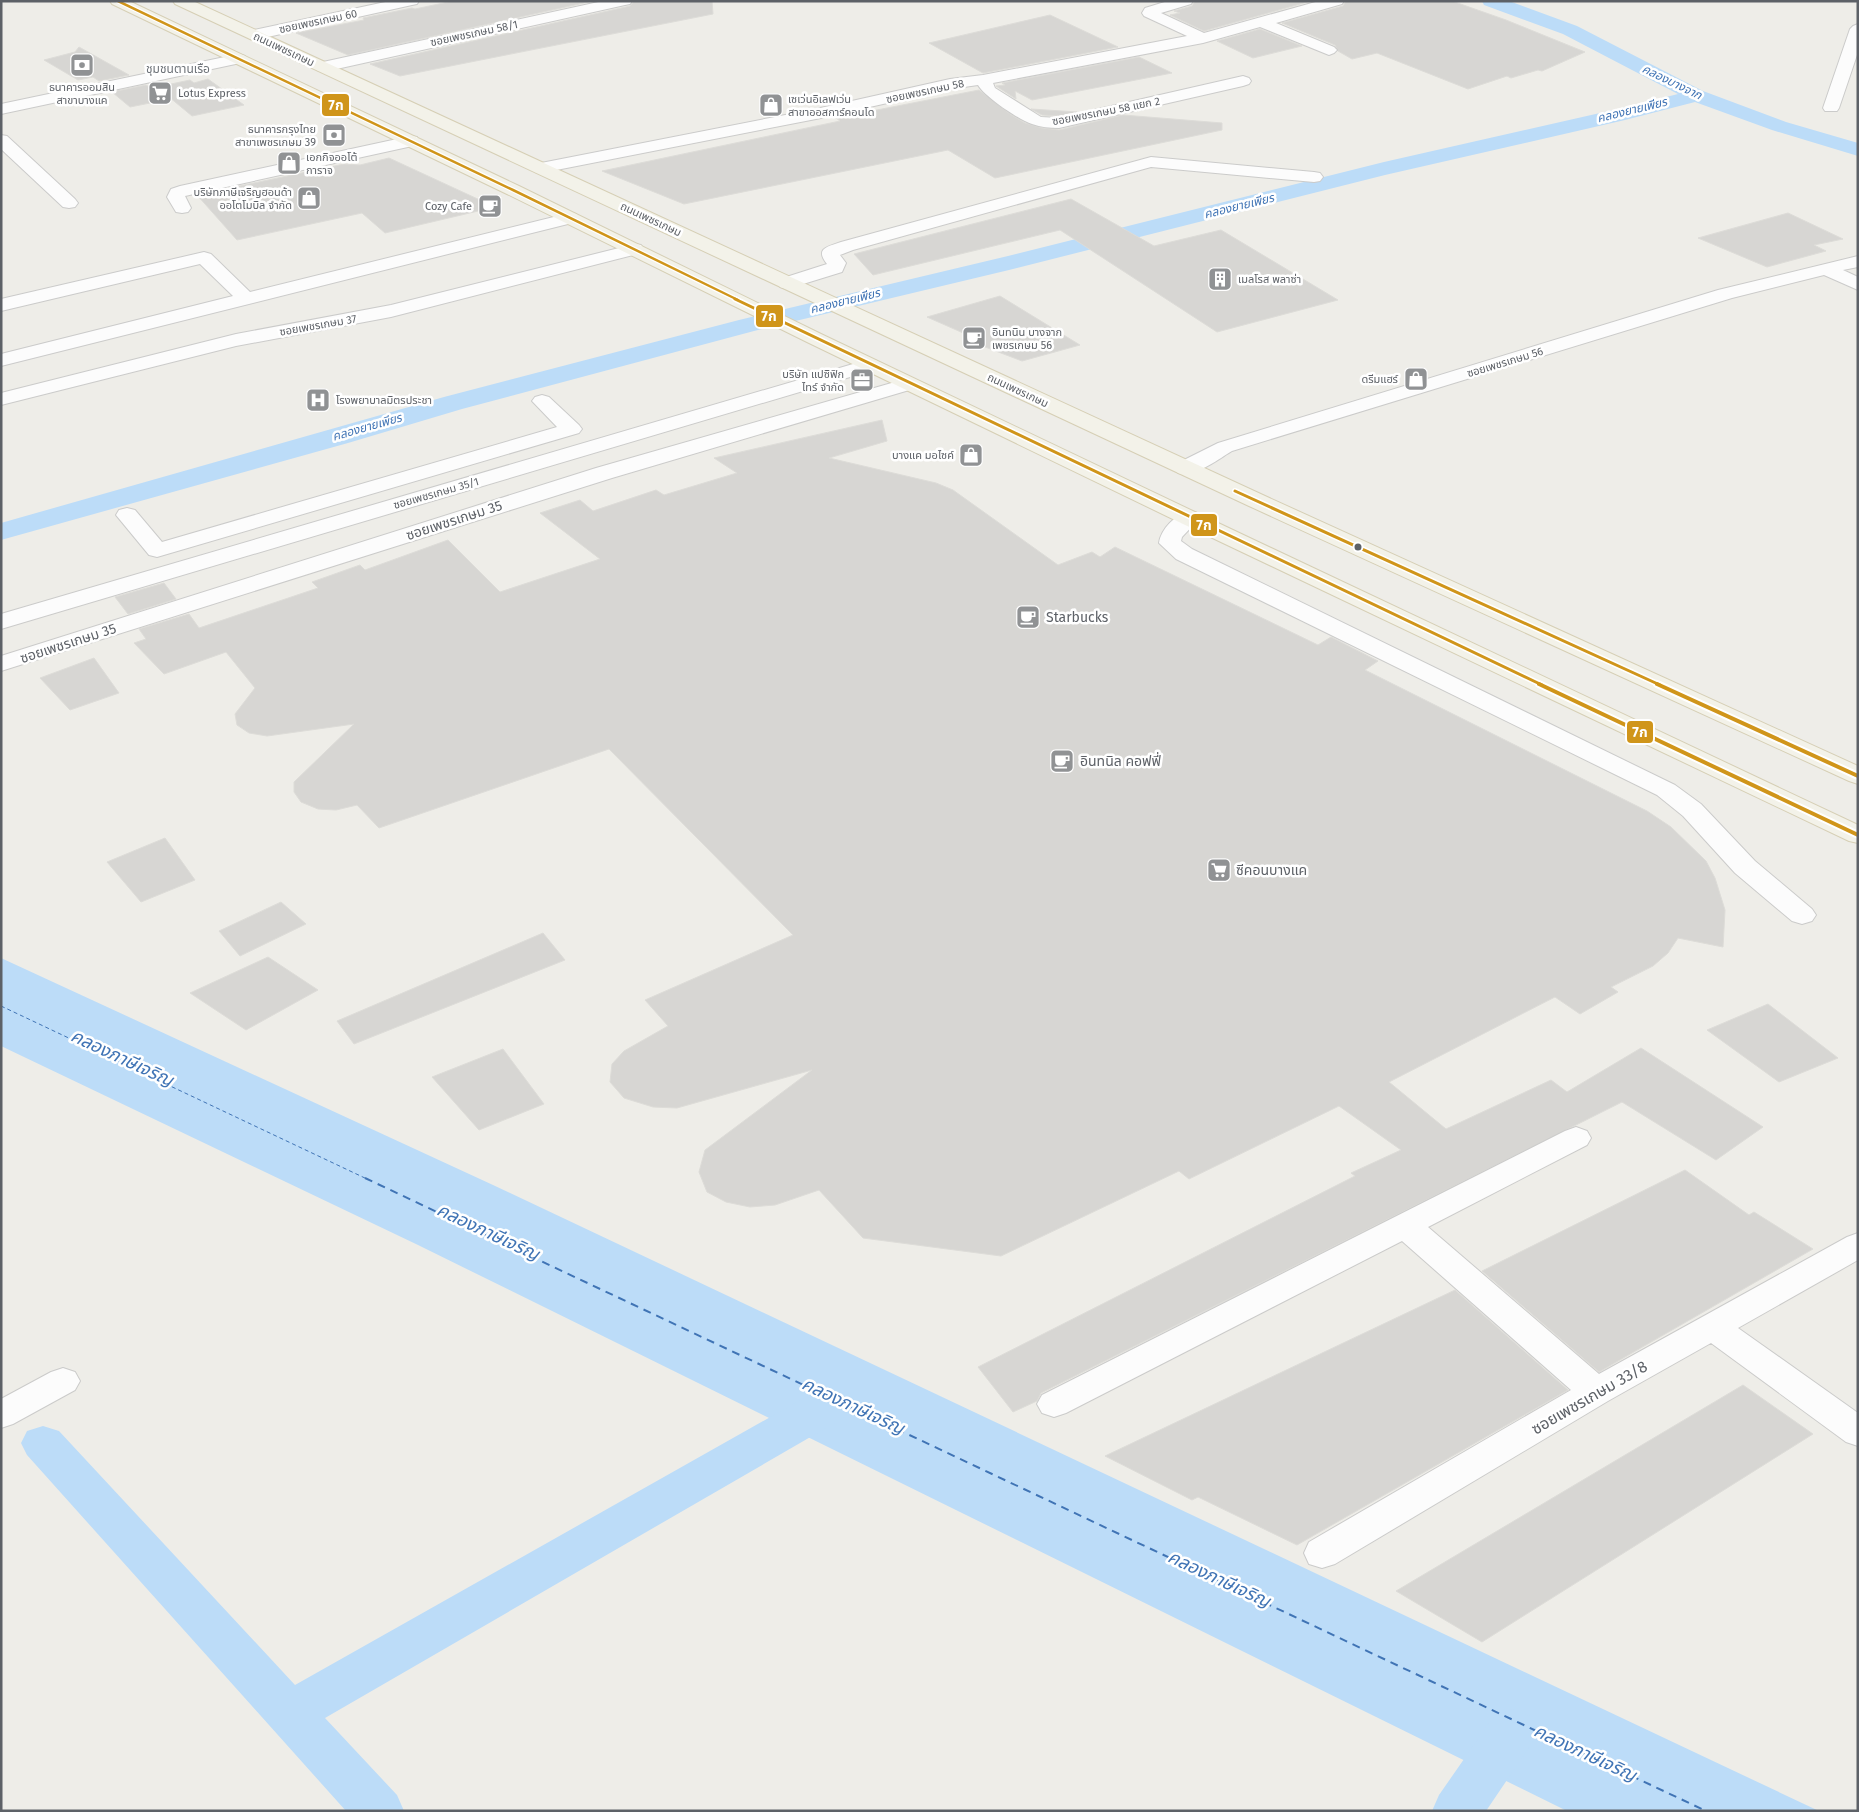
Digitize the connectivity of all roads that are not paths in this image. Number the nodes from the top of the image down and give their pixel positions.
1 (117, 1) edge
2 (180, 1) edge
3 (412, 1) edge
4 (625, 1) edge
5 (1186, 1) edge
6 (1335, 1) edge
7 (1261, 22) junction
8 (1858, 29) edge
9 (254, 35) junction
10 (1203, 38) junction
11 (1329, 50) dead end
12 (239, 59) junction
13 (323, 67) junction
14 (983, 80) junction
15 (1243, 81) dead end
16 (1832, 108) dead end
17 (1, 109) edge
18 (458, 130) junction
19 (1, 140) edge
20 (485, 142) junction
21 (416, 144) junction
22 (442, 156) junction
23 (541, 168) junction
24 (1314, 177) dead end
25 (68, 203) dead end
26 (182, 208) dead end
27 (570, 218) junction
28 (634, 249) junction
29 (1858, 261) edge
30 (1828, 270) junction
31 (787, 283) junction
32 (1858, 284) edge
33 (246, 300) junction
34 (1, 306) edge
35 (1, 360) edge
36 (870, 365) junction
37 (910, 384) junction
38 (1, 399) edge
39 (542, 401) dead end
40 (551, 435) junction
41 (572, 453) junction
42 (1186, 468) junction
43 (127, 516) dead end
44 (1189, 518) junction
45 (1, 622) edge
46 (1, 664) edge
47 (1858, 776) edge
48 (1858, 835) edge
49 (1802, 915) dead end
50 (1576, 1138) dead end
51 (1406, 1226) junction
52 (1858, 1246) edge
53 (1712, 1326) junction
54 (63, 1381) dead end
55 (1596, 1392) junction
56 (1054, 1404) dead end
57 (1, 1415) edge
58 (1858, 1432) edge
59 (1322, 1553) dead end

1 - 12 main road
2 - 9 main road, ถนนเพชรเกษม
3 - 9 street, ซอยเพชรเกษม 60
4 - 13 street, ซอยเพชรเกษม 58/1
5 - 10 street
6 - 7 street, ซอยเพชรเกษม 58
7 - 10 street, ซอยเพชรเกษม 58
7 - 11 street
8 - 16 street
9 - 13 main road, ถนนเพชรเกษม
10 - 14 street, ซอยเพชรเกษม 58
12 - 17 street
12 - 21 main road
13 - 18 main road, ถนนเพชรเกษม
14 - 15 street, ซอยเพชรเกษม 58 แยก 2
14 - 23 street, ซอยเพชรเกษม 58
18 - 20 main road, ถนนเพชรเกษม
18 - 21 main road
19 - 25 street
20 - 22 main road
20 - 23 main road, ถนนเพชรเกษม
21 - 22 main road
21 - 26 street
22 - 27 main road
23 - 31 main road, ถนนเพชรเกษม
24 - 31 street
27 - 28 main road
27 - 33 street
28 - 36 main road
28 - 38 street, ซอยเพชรเกษม 37
29 - 30 street, ซอยเพชรเกษม 56
30 - 32 street
30 - 42 street, ซอยเพชรเกษม 56
31 - 42 main road, ถนนเพชรเกษม
33 - 34 street
33 - 35 street
36 - 37 main road
36 - 41 street, ซอยเพชรเกษม 35/1
37 - 44 main road
37 - 46 street, ซอยเพชรเกษม 35
39 - 40 street
40 - 41 street
40 - 43 street
41 - 45 street, ซอยเพชรเกษม 35/1
42 - 47 main road, ถนนเพชรเกษม
44 - 48 main road
44 - 49 street
50 - 51 street
51 - 55 street
51 - 56 street
52 - 53 street, ซอยเพชรเกษม 33/8
53 - 55 street, ซอยเพชรเกษม 33/8
53 - 58 street
54 - 57 street
55 - 59 street, ซอยเพชรเกษม 33/8

